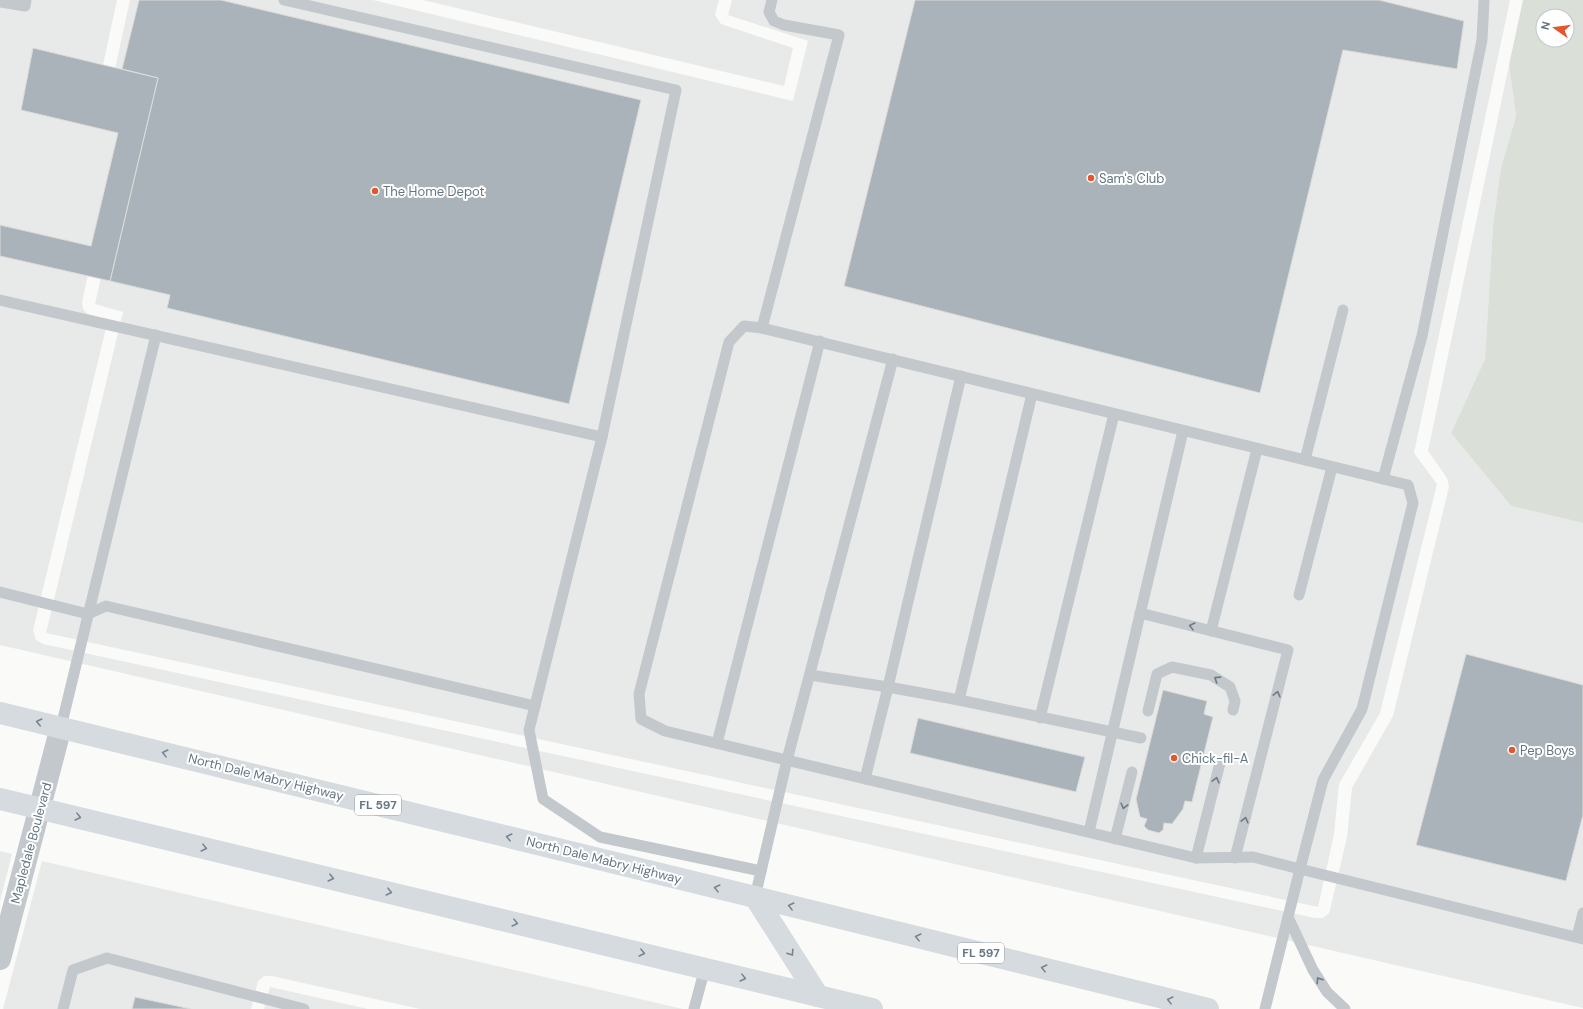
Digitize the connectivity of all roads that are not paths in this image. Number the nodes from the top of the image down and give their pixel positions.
1 (26, 0) edge
2 (284, 0) edge
3 (772, 0) edge
4 (1484, 0) edge
5 (0, 2) edge
6 (0, 300) edge
7 (1343, 310) dead end
8 (762, 328) junction
9 (156, 335) junction
10 (820, 341) junction
11 (893, 359) junction
12 (961, 376) junction
13 (1032, 394) junction
14 (1114, 414) junction
15 (1184, 431) junction
16 (602, 437) junction
17 (1257, 449) junction
18 (1305, 460) junction
19 (1332, 467) junction
20 (1383, 479) junction
21 (0, 592) edge
22 (1299, 595) dead end
23 (88, 614) junction
24 (1140, 614) junction
25 (1211, 631) junction
26 (810, 676) junction
27 (888, 687) junction
28 (959, 700) junction
29 (535, 706) junction
30 (1233, 710) dead end
31 (1148, 711) dead end
32 (0, 713) edge
33 (1040, 718) junction
34 (61, 727) junction
35 (1112, 733) junction
36 (1141, 738) dead end
37 (717, 743) junction
38 (787, 760) junction
39 (1220, 763) dead end
40 (1132, 772) dead end
41 (865, 779) junction
42 (0, 799) edge
43 (40, 808) junction
44 (1089, 832) junction
45 (1115, 839) junction
46 (1196, 858) junction
47 (1235, 858) junction
48 (1300, 869) junction
49 (761, 871) junction
50 (755, 897) junction
51 (1583, 912) edge
52 (1288, 917) junction
53 (1580, 938) edge
54 (0, 959) edge
55 (705, 968) junction
56 (818, 996) junction
57 (63, 1009) edge
58 (304, 1009) edge
59 (694, 1009) edge
60 (872, 1009) edge
61 (1208, 1009) edge
62 (1264, 1009) edge
63 (1345, 1009) edge

1 - 5 lane
2 - 16 lane
3 - 8 lane
4 - 20 lane
6 - 9 lane
7 - 18 lane
8 - 10 lane
8 - 37 lane
9 - 16 lane
9 - 23 lane
10 - 11 lane
10 - 37 lane
11 - 12 lane
11 - 26 lane
12 - 13 lane
12 - 27 lane
13 - 14 lane
13 - 28 lane
14 - 15 lane
14 - 33 lane
15 - 17 lane
15 - 24 lane
16 - 29 lane
17 - 18 lane
17 - 25 lane
18 - 19 lane
19 - 20 lane
19 - 22 lane
20 - 48 lane
21 - 23 lane
23 - 29 lane
23 - 34 lane
25 -> 24 lane
24 - 35 lane
47 -> 25 lane
26 - 27 lane
26 - 38 lane
27 - 28 lane
27 - 41 lane
28 - 33 lane
29 - 49 lane
30 -> 31 lane
34 -> 32 main road, North Dale Mabry Highway / FL 597
33 - 35 lane
34 - 43 street, Mapledale Boulevard
50 -> 34 main road, North Dale Mabry Highway / FL 597
35 - 36 lane
35 - 44 lane
37 - 38 lane
38 - 41 lane
38 - 49 lane
46 -> 39 lane
40 -> 45 lane
41 - 44 lane
42 - 43 main road
43 - 54 street, Mapledale Boulevard
43 -> 55 main road
44 - 45 lane
45 - 46 lane
46 - 47 lane
47 - 48 lane
48 - 52 lane
48 - 53 lane
49 - 50 lane
50 -> 56 main road
61 -> 50 main road, North Dale Mabry Highway / FL 597
51 - 53 lane
52 - 62 lane
63 -> 52 lane
55 -> 56 main road
55 - 59 lane
56 - 60 main road
57 - 58 lane

